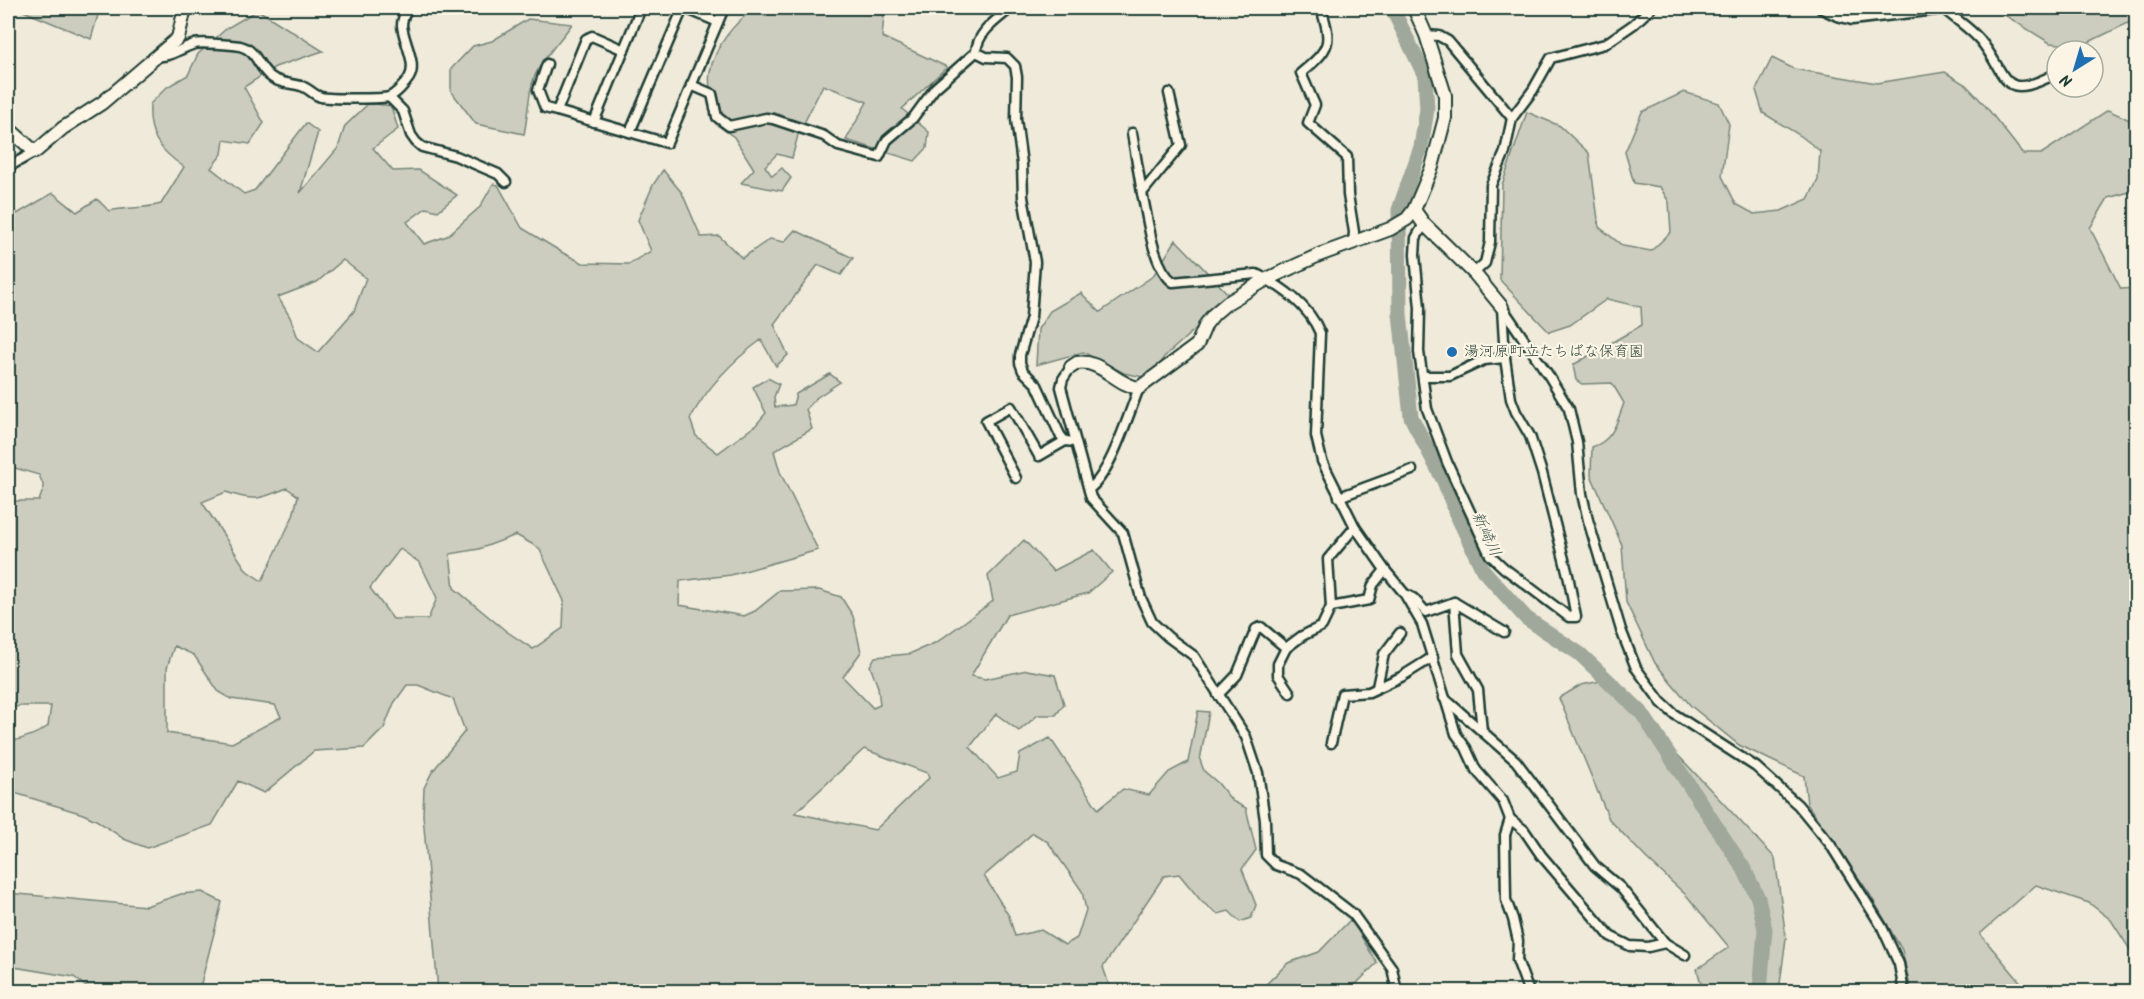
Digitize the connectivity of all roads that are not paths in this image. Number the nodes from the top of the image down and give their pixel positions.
1 (185, 8) edge
2 (408, 8) edge
3 (641, 8) edge
4 (684, 8) edge
5 (724, 8) edge
6 (1011, 8) edge
7 (1321, 8) edge
8 (1414, 8) edge
9 (1651, 8) edge
10 (1820, 8) edge
11 (718, 22) junction
12 (1426, 35) junction
13 (624, 50) junction
14 (976, 52) junction
15 (156, 56) junction
16 (548, 64) dead end
17 (2045, 79) edge
18 (691, 85) junction
19 (1169, 93) dead end
20 (389, 97) junction
21 (557, 111) junction
22 (1512, 118) junction
23 (594, 122) junction
24 (8, 128) edge
25 (630, 132) junction
26 (1132, 133) dead end
27 (35, 152) junction
28 (8, 167) edge
29 (506, 182) dead end
30 (1142, 193) junction
31 (1411, 215) junction
32 (1424, 225) junction
33 (1353, 243) junction
34 (1474, 273) junction
35 (1267, 279) junction
36 (1502, 308) junction
37 (1505, 358) junction
38 (1071, 367) joint
39 (1423, 376) junction
40 (1139, 388) junction
41 (1065, 441) junction
42 (1075, 441) junction
43 (1412, 470) dead end
44 (1016, 478) dead end
45 (1089, 489) junction
46 (1339, 497) junction
47 (1355, 527) junction
48 (1385, 570) junction
49 (1404, 593) junction
50 (1454, 602) junction
51 (1330, 607) junction
52 (1504, 632) dead end
53 (1400, 633) dead end
54 (1286, 648) junction
55 (1432, 657) junction
56 (1377, 687) junction
57 (1290, 693) dead end
58 (1218, 695) junction
59 (1443, 697) junction
60 (1482, 731) junction
61 (1331, 743) dead end
62 (1510, 819) junction
63 (1665, 943) junction
64 (1685, 955) dead end
65 (1397, 992) edge
66 (1529, 992) edge
67 (1904, 992) edge

1 - 15 street
2 - 20 street
3 - 13 street
4 - 11 street
4 - 25 street
5 - 11 street
6 - 14 street
7 - 33 street
8 - 12 street
9 - 22 street
10 - 17 street
11 - 18 street
12 - 22 street
12 - 31 street
13 - 21 street
13 - 23 street
14 - 18 street
14 - 41 street
15 - 20 street
15 - 27 street
16 - 21 street
18 - 25 street
19 - 30 street
20 - 29 street
21 - 23 street
22 - 34 street
23 - 25 street
24 - 27 street
26 - 30 street
27 - 28 street
30 - 35 street
31 - 32 street
31 - 33 street
32 - 34 street
32 - 39 street
33 - 35 street
34 - 36 street
35 - 40 street
35 - 46 street
36 - 37 street
36 - 67 street
37 - 39 street
37 - 39 street
38 - 40 street
38 - 42 street
40 - 45 street
41 - 42 street
41 - 44 street
42 - 45 street
43 - 46 street
45 - 58 street
46 - 47 street
47 - 48 street
47 - 51 street
48 - 49 street
48 - 51 street
49 - 50 street
49 - 55 street
50 - 52 street
50 - 60 street
51 - 54 street
53 - 56 street
54 - 57 street
54 - 58 street
55 - 56 street
55 - 59 street
56 - 61 street
58 - 65 street
59 - 60 street
59 - 62 street
60 - 63 street
62 - 63 street
62 - 66 street
63 - 64 street

